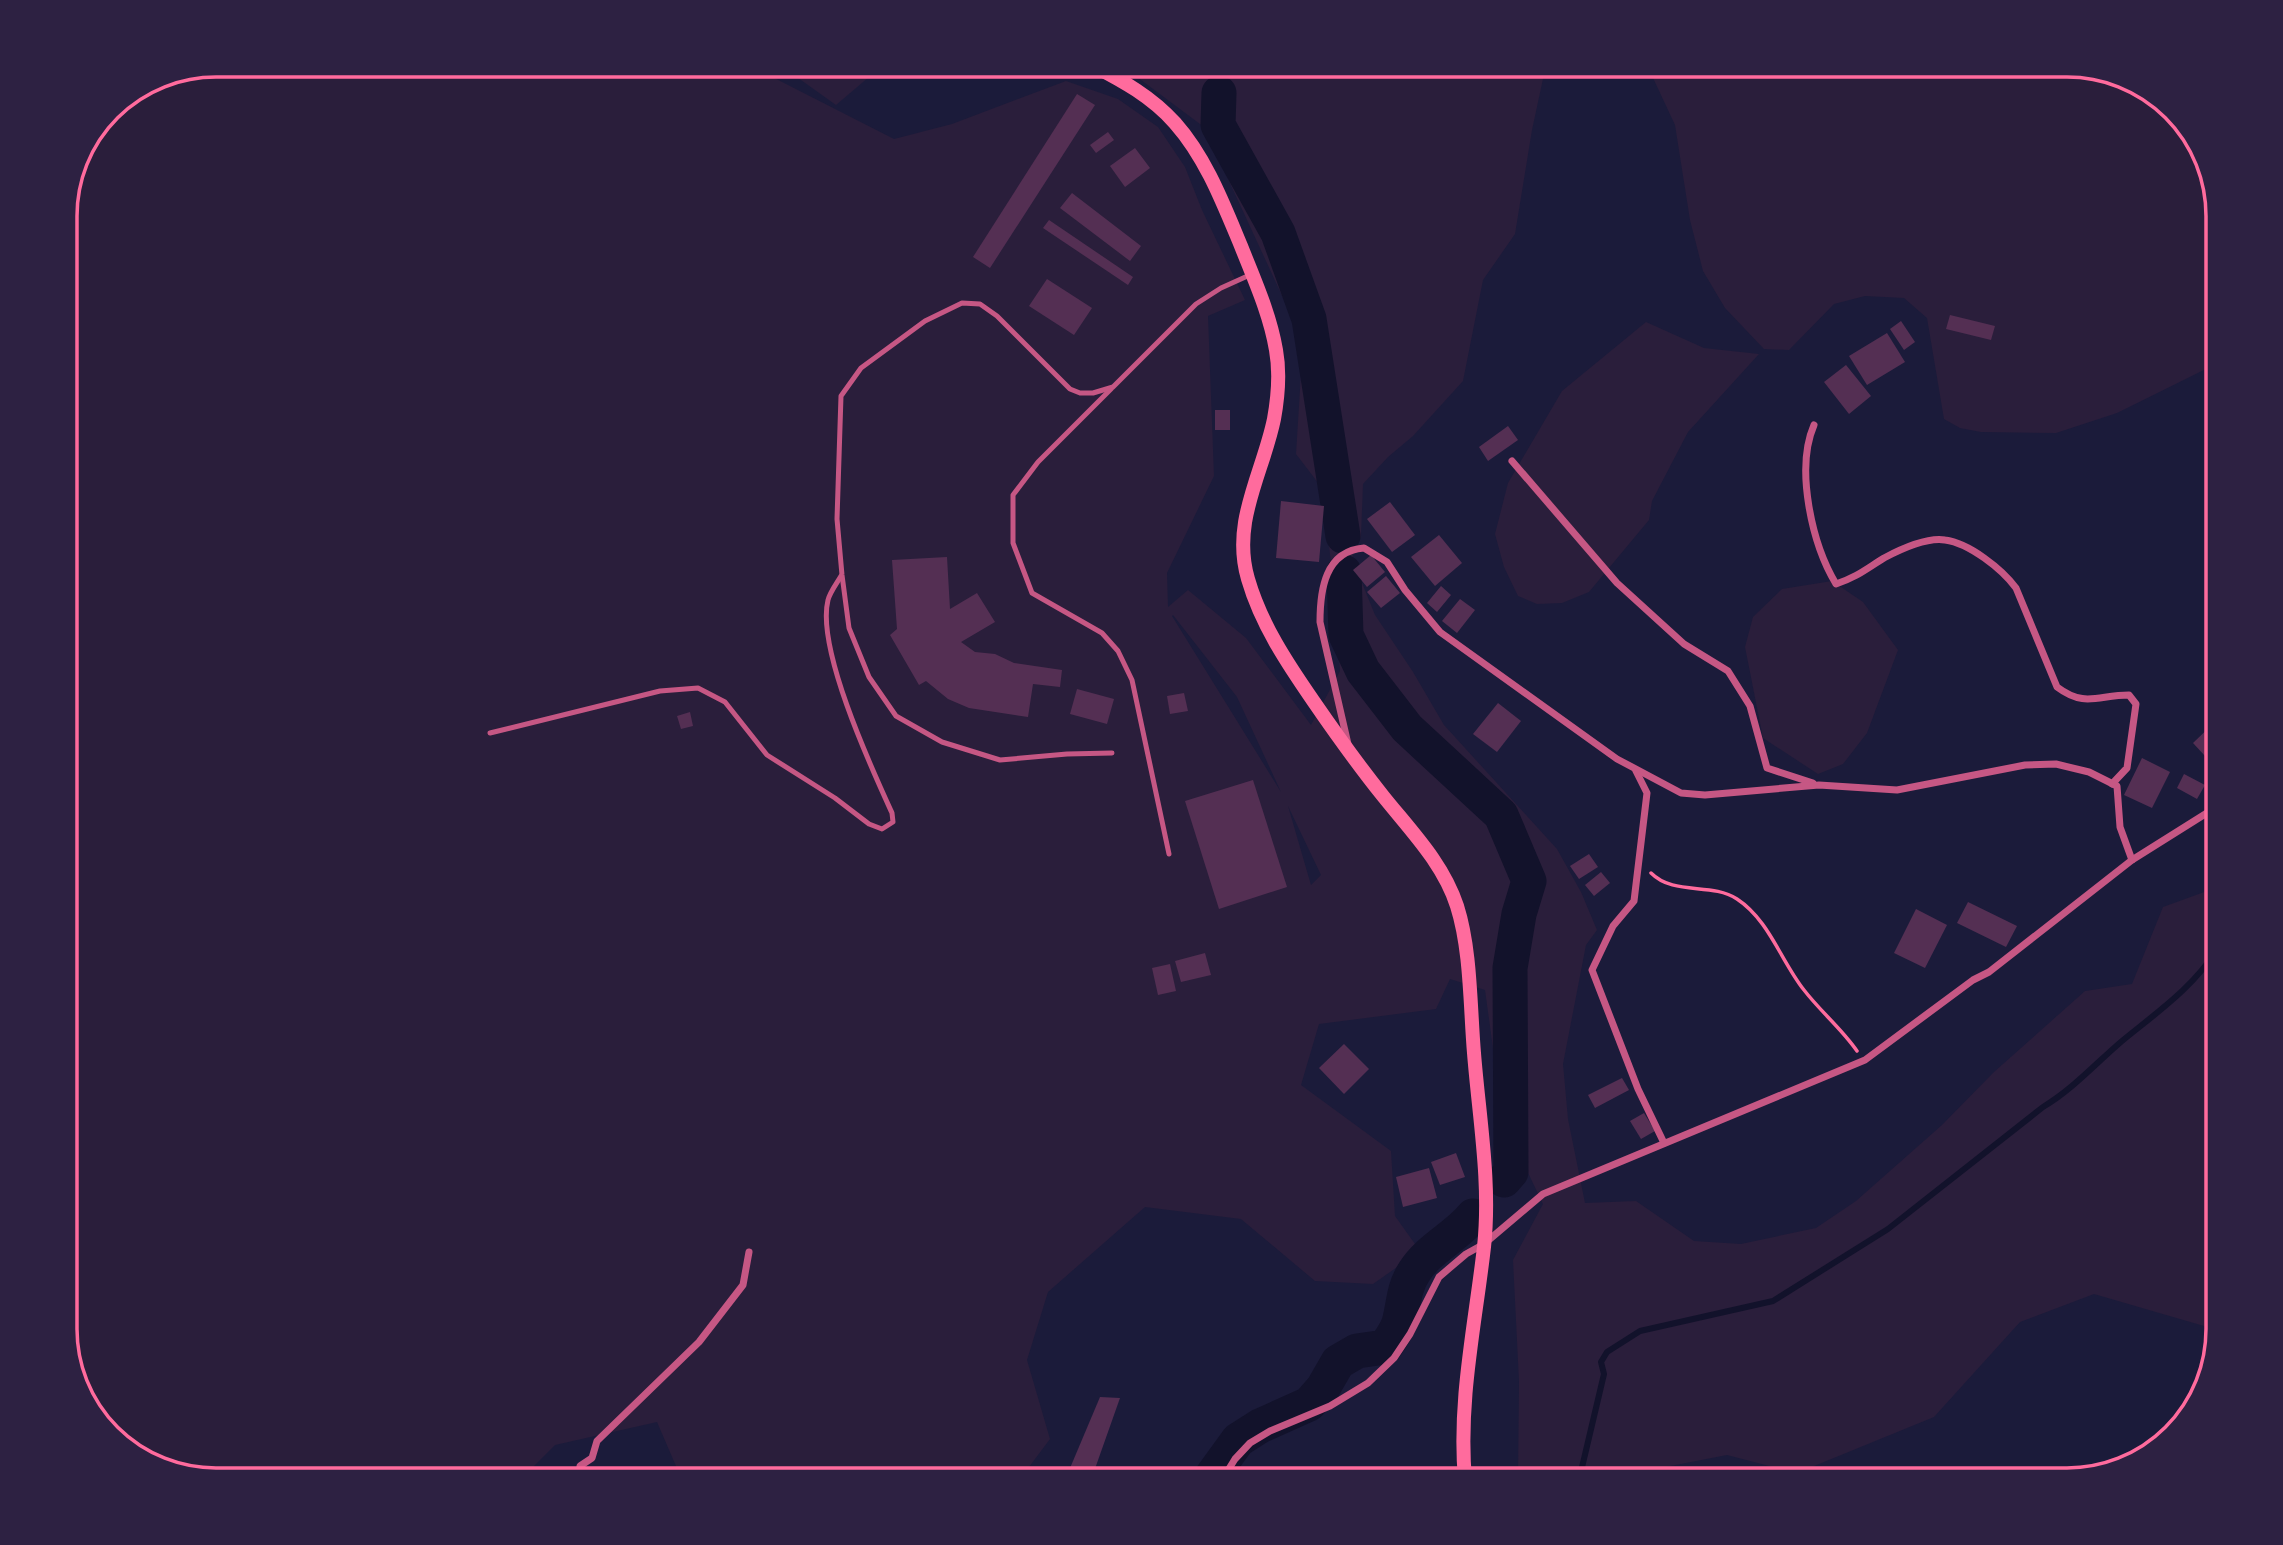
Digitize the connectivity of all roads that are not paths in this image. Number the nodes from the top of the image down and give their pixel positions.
1 (1117, 77) edge
2 (1252, 274) junction
3 (1113, 387) junction
4 (1814, 425) dead end
5 (1512, 461) dead end
6 (842, 575) junction
7 (490, 733) dead end
8 (1112, 753) dead end
9 (1350, 754) junction
10 (1636, 770) junction
11 (2112, 784) junction
12 (1819, 785) junction
13 (2206, 814) edge
14 (1169, 854) dead end
15 (2132, 860) junction
16 (1664, 1143) junction
17 (1484, 1244) junction
18 (749, 1252) dead end
19 (580, 1468) edge
20 (1229, 1468) edge
21 (1464, 1468) edge

1 - 2 main road
2 - 3 lane
2 - 9 main road
3 - 6 lane
3 - 14 lane
4 - 11 street
5 - 12 street
6 - 7 lane
6 - 8 lane
9 - 10 street
9 - 17 main road
10 - 12 street
10 - 16 street
11 - 12 street
11 - 15 street
13 - 15 street
15 - 16 street
16 - 17 street
17 - 20 street
17 - 21 main road
18 - 19 street

